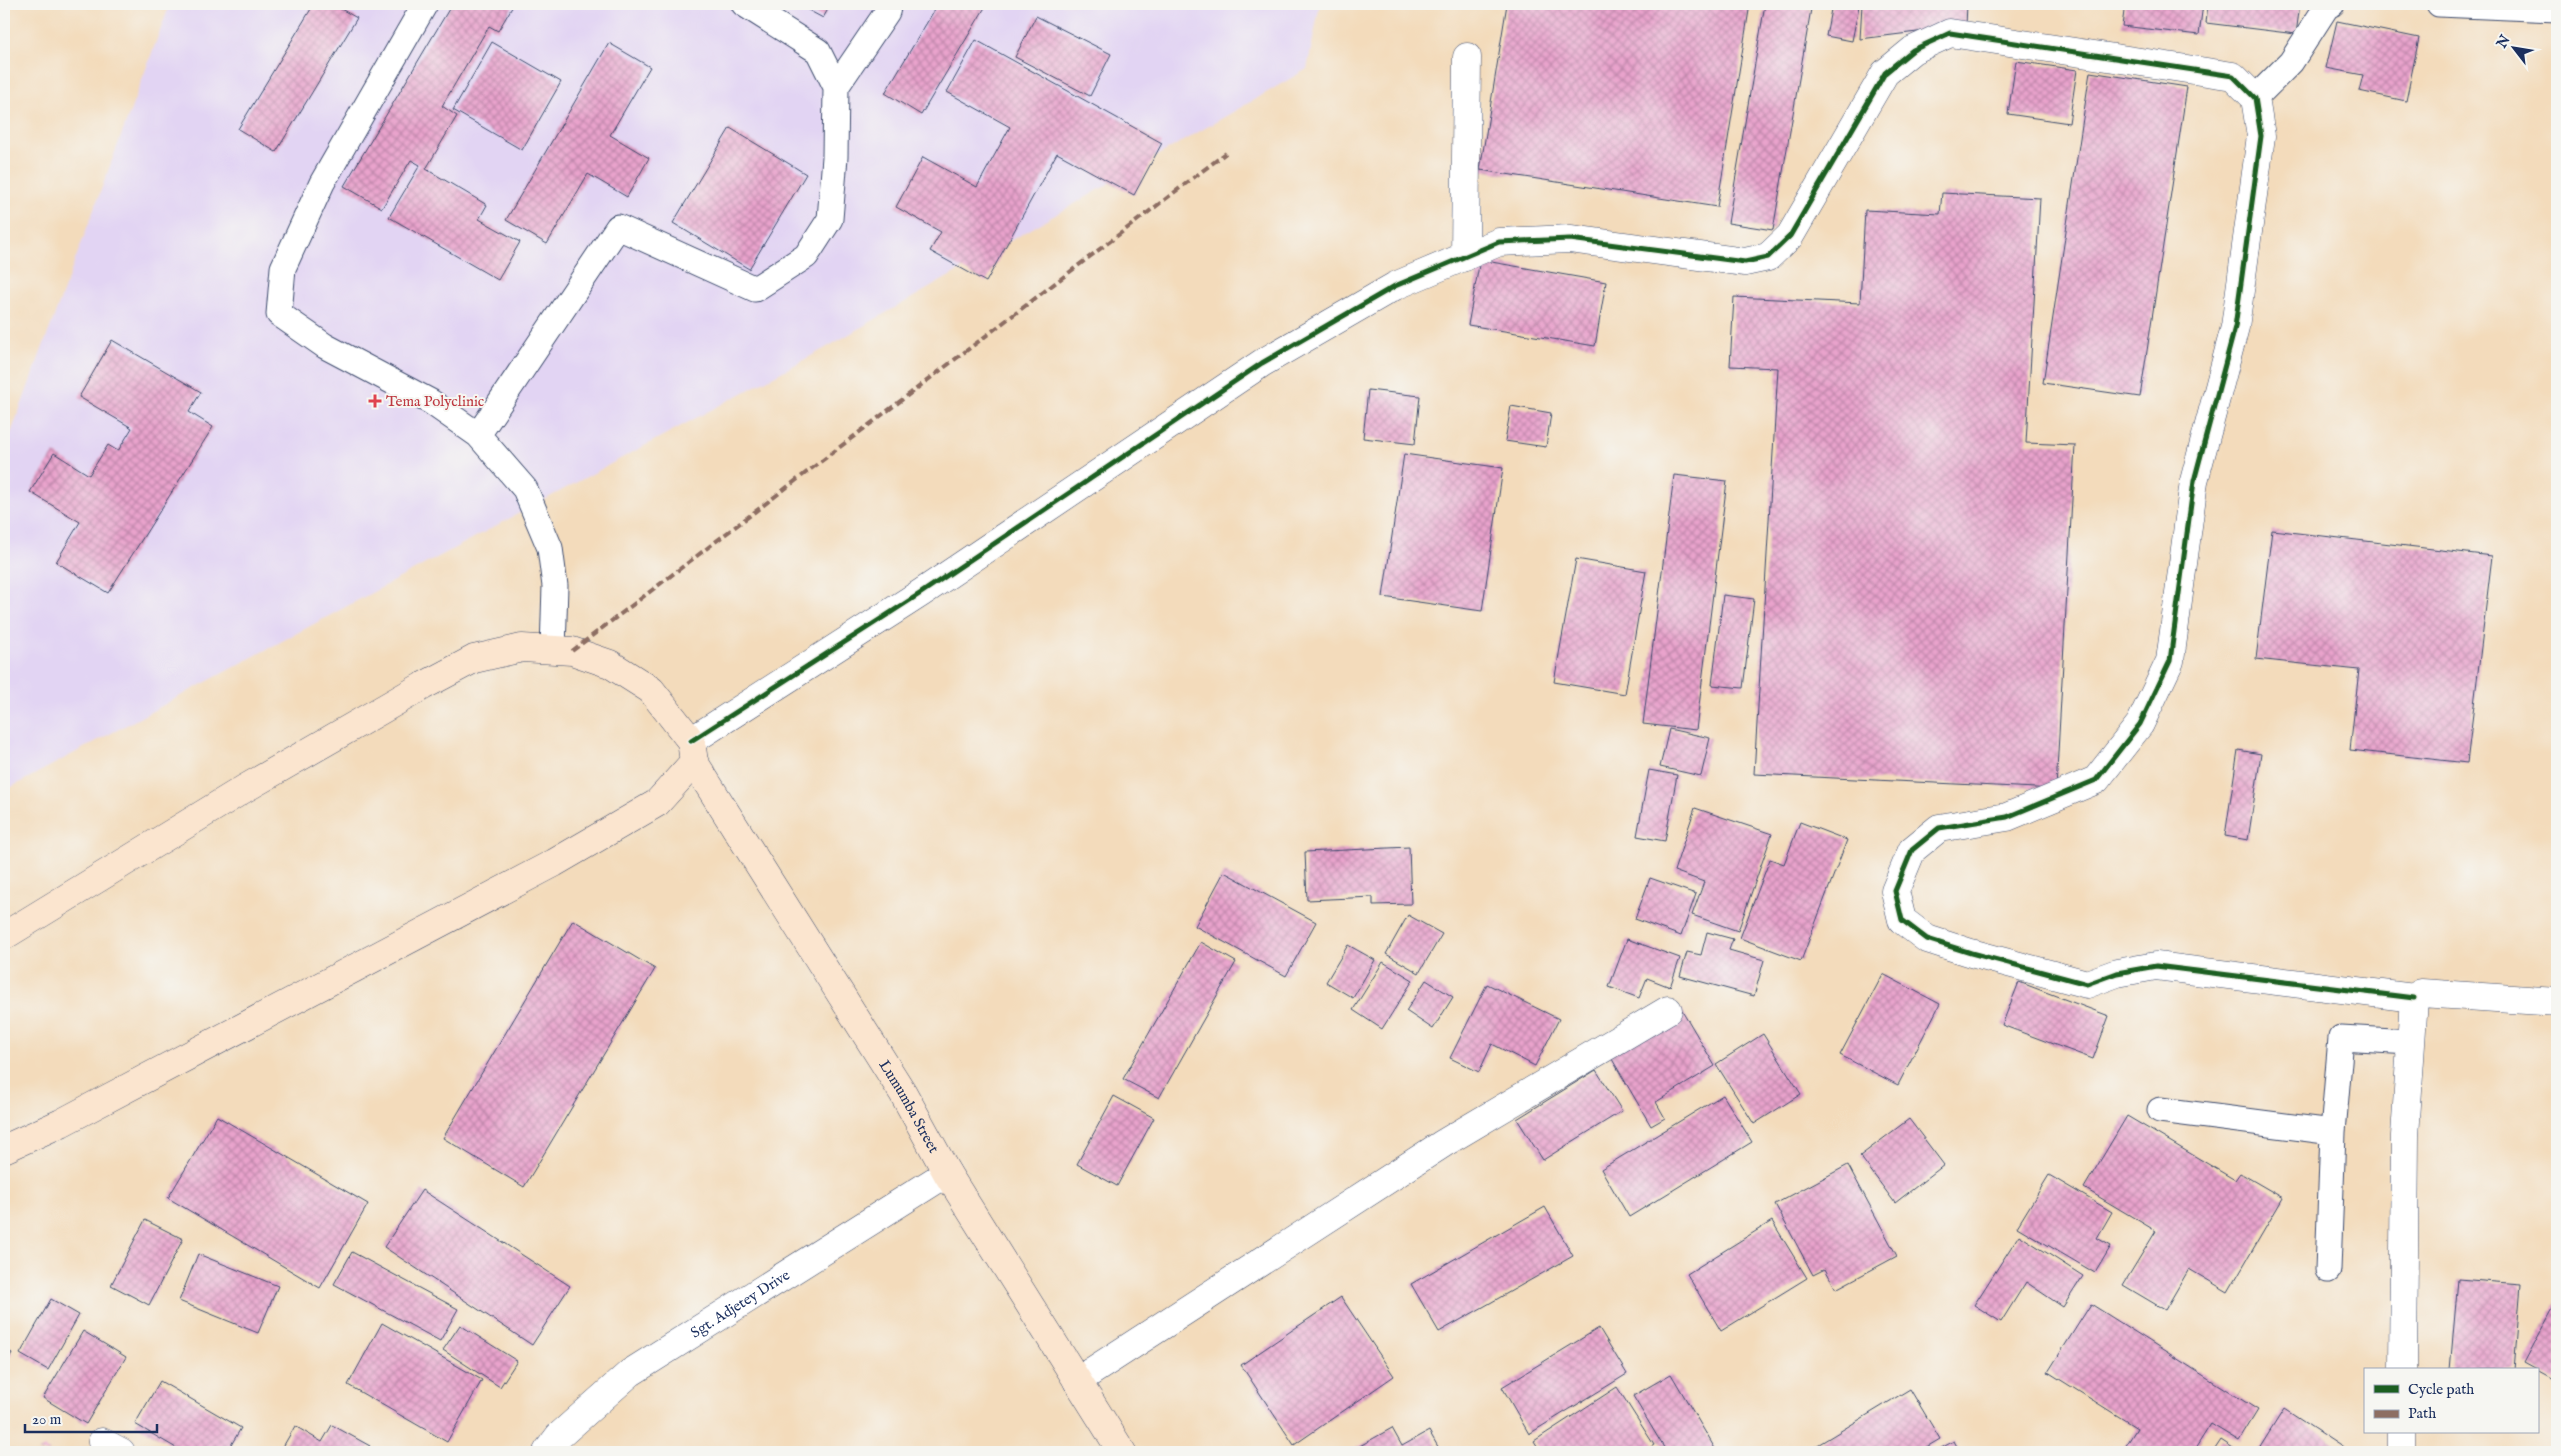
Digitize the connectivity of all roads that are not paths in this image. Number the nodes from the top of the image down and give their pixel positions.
1 (425, 4) edge
2 (744, 4) edge
3 (889, 4) edge
4 (2332, 4) edge
5 (2439, 4) edge
6 (2557, 9) edge
7 (1467, 57) dead end
8 (836, 87) junction
9 (2255, 98) junction
10 (1465, 257) junction
11 (478, 435) junction
12 (553, 650) junction
13 (693, 751) junction
14 (4, 936) edge
15 (2414, 998) junction
16 (2557, 1002) edge
17 (1668, 1010) dead end
18 (2410, 1042) junction
19 (2160, 1110) dead end
20 (2333, 1132) junction
21 (4, 1148) edge
22 (947, 1173) junction
23 (2328, 1270) dead end
24 (2403, 1368) edge
25 (1078, 1382) junction
26 (2402, 1434) edge
27 (547, 1452) edge
28 (1122, 1452) edge
29 (2402, 1452) edge

1 - 11 lane
2 - 8 lane
3 - 8 lane
4 - 9 lane
5 - 6 lane
7 - 10 street
8 - 11 lane
9 - 10 street
9 - 15 street
10 - 13 street
11 - 12 lane
12 - 13 main road, Lumumba Street
12 - 14 main road, Lumumba Street
13 - 21 main road
13 - 22 main road, Lumumba Street
15 - 16 street
15 - 18 street
17 - 25 street
18 - 20 lane
18 - 24 street
19 - 20 lane
20 - 23 lane
22 - 25 main road, Lumumba Street
22 - 27 street, Sgt. Adjetey Drive
25 - 28 main road, Lumumba Street
26 - 29 street

